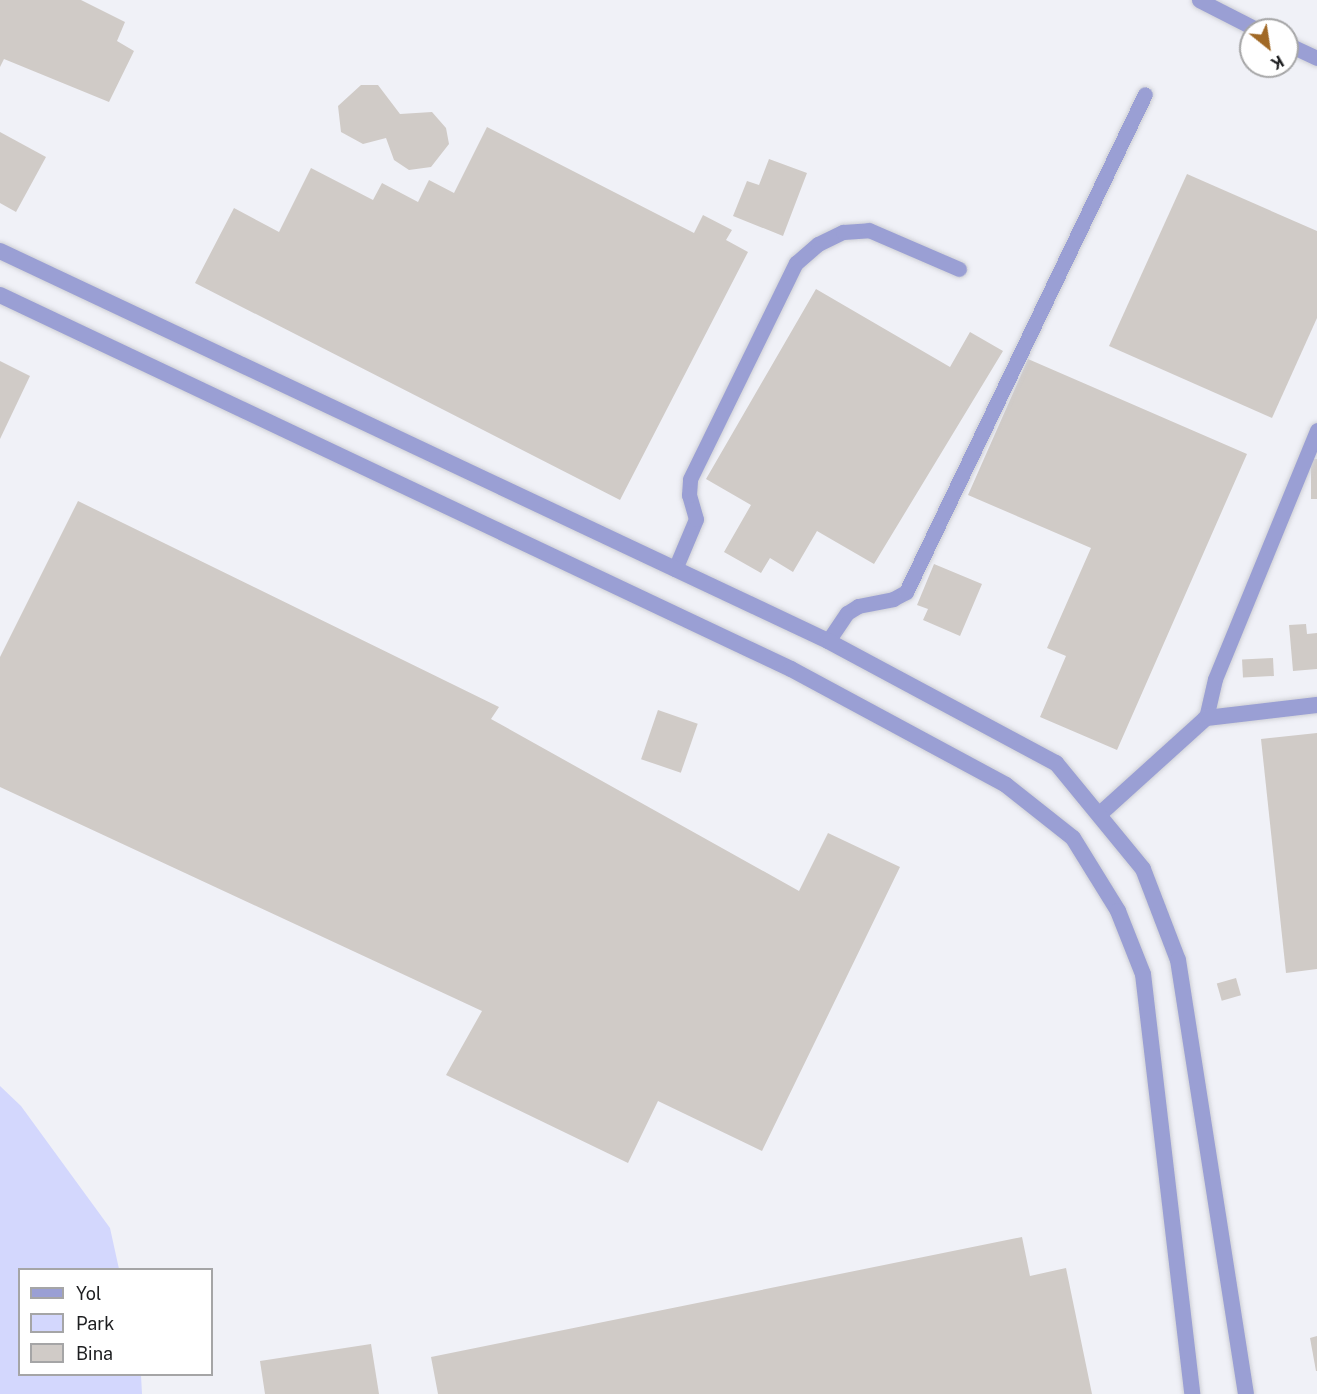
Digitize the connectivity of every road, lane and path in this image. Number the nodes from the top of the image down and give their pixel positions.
1 (1199, 0) edge
2 (1239, 20) edge
3 (1299, 50) edge
4 (1317, 58) edge
5 (1145, 94) dead end
6 (0, 251) edge
7 (959, 268) dead end
8 (0, 295) edge
9 (1317, 430) edge
10 (675, 569) junction
11 (828, 641) junction
12 (1317, 705) edge
13 (1206, 718) junction
14 (1101, 813) junction
15 (1192, 1394) edge
16 (1246, 1394) edge

1 - 2 lane
3 - 4 lane
5 - 11 lane
6 - 10 street
7 - 10 lane
8 - 15 street
9 - 13 lane
10 - 11 street
11 - 14 street
12 - 13 street
13 - 14 street
14 - 16 street

